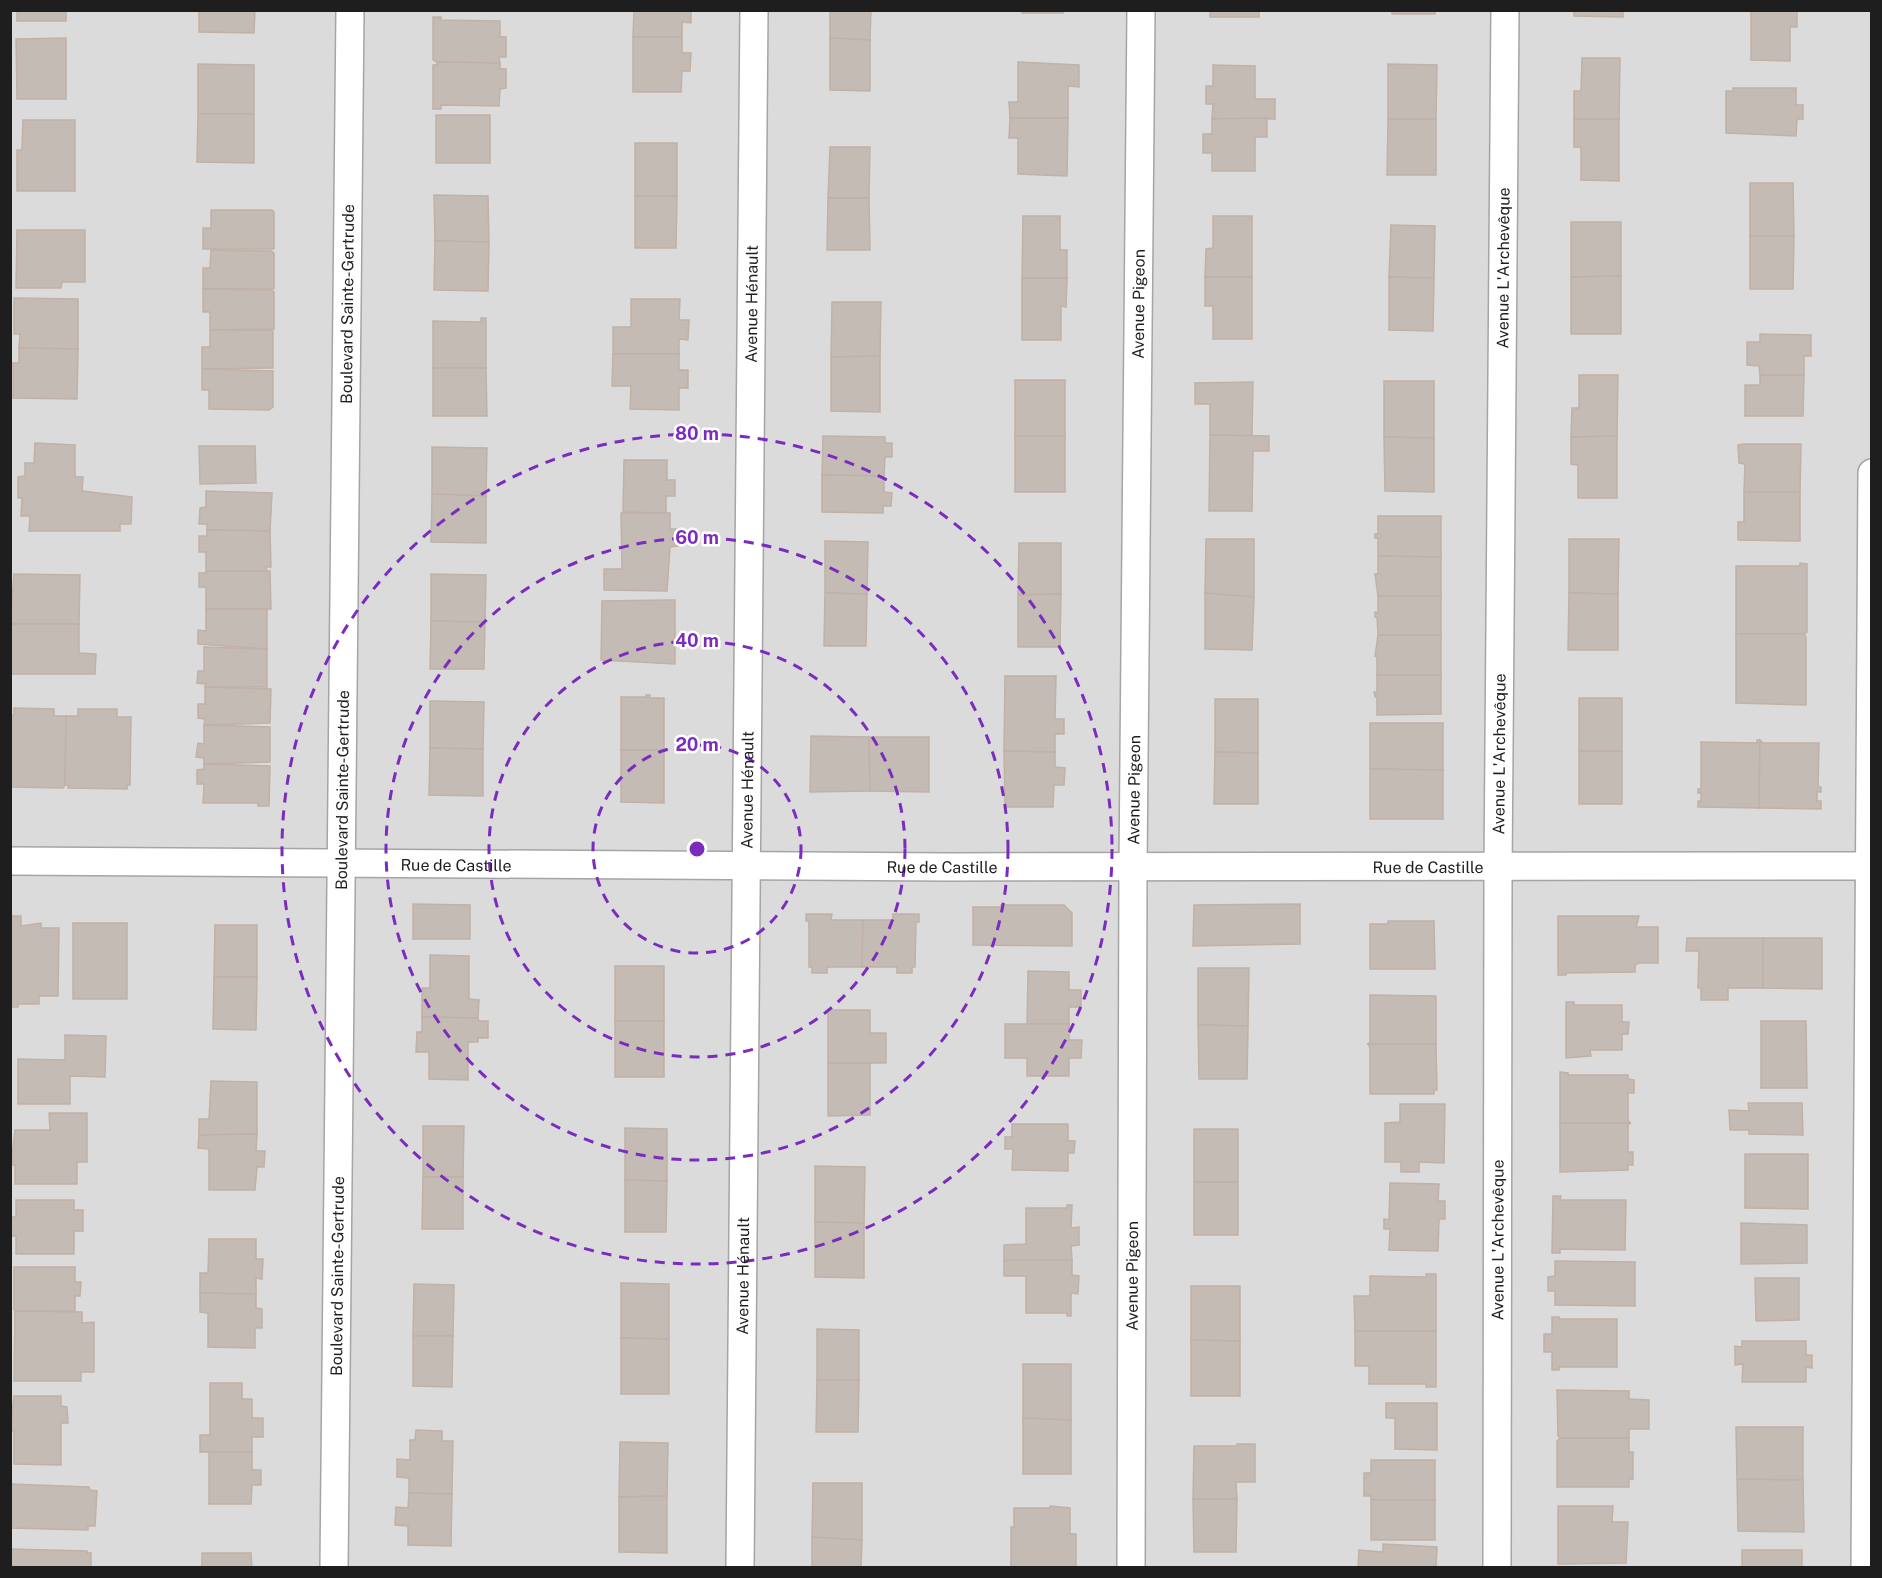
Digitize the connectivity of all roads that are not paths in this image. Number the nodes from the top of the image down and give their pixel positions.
1 (350, 10) edge
2 (754, 10) edge
3 (1141, 10) edge
4 (1505, 10) edge
5 (1872, 473) edge
6 (10, 861) edge
7 (341, 864) junction
8 (746, 866) junction
9 (1132, 866) junction
10 (1870, 866) edge
11 (1498, 868) junction
12 (334, 1568) edge
13 (740, 1568) edge
14 (1131, 1568) edge
15 (1497, 1568) edge
16 (1865, 1568) edge

1 - 7 street, Boulevard Sainte-Gertrude
2 - 8 street, Avenue Hénault
3 - 9 street, Avenue Pigeon
4 - 11 street, Avenue L'Archevêque
5 - 10 street
6 - 7 street, Rue de Castille
7 - 8 street, Rue de Castille
7 - 12 street, Boulevard Sainte-Gertrude
8 - 9 street, Rue de Castille
8 - 13 street, Avenue Hénault
9 - 11 street, Rue de Castille
9 - 14 street, Avenue Pigeon
10 - 11 street, Rue de Castille
10 - 16 street
11 - 15 street, Avenue L'Archevêque

